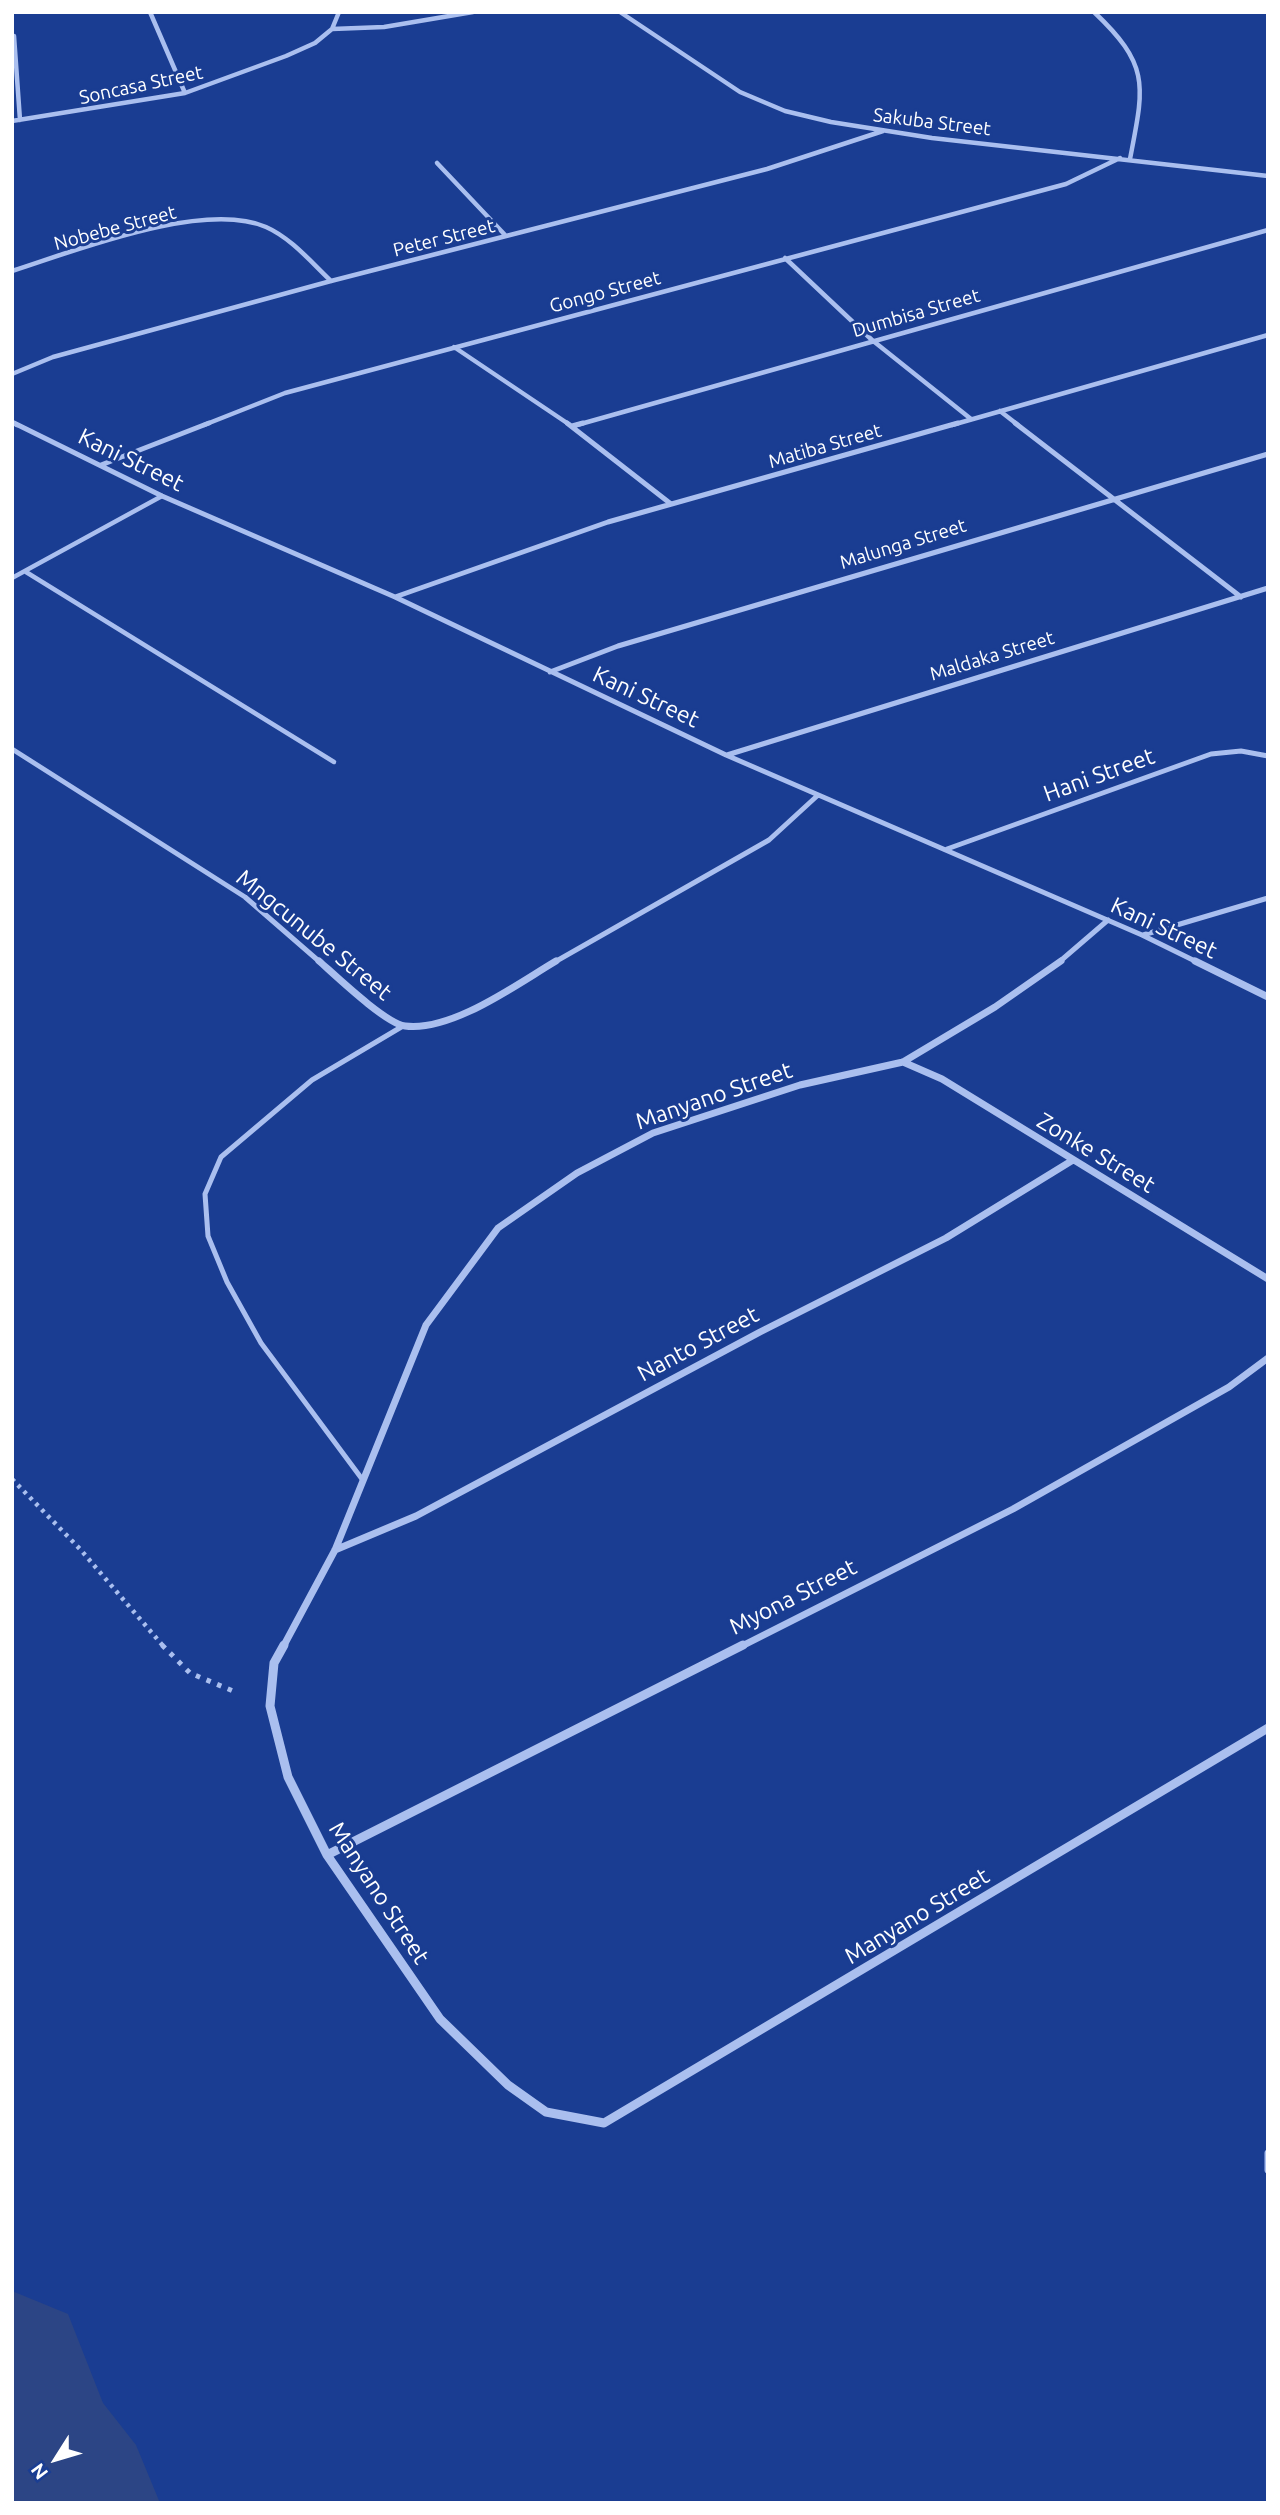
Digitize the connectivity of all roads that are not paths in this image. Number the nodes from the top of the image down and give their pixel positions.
1 (150, 12) edge
2 (339, 12) edge
3 (472, 12) edge
4 (620, 12) edge
5 (1094, 12) edge
6 (332, 29) junction
7 (14, 36) edge
8 (185, 93) junction
9 (20, 120) junction
10 (12, 121) edge
11 (883, 131) junction
12 (1120, 158) junction
13 (1130, 159) junction
14 (438, 163) dead end
15 (1268, 176) edge
16 (1268, 230) edge
17 (506, 236) junction
18 (785, 258) junction
19 (12, 271) edge
20 (331, 281) junction
21 (1268, 335) edge
22 (872, 340) junction
23 (454, 347) junction
24 (12, 374) edge
25 (1000, 411) junction
26 (971, 419) junction
27 (12, 422) edge
28 (572, 426) junction
29 (1268, 454) edge
30 (101, 465) junction
31 (162, 496) junction
32 (1112, 498) junction
33 (671, 504) junction
34 (26, 572) junction
35 (12, 578) edge
36 (1268, 588) edge
37 (395, 597) junction
38 (1241, 597) junction
39 (550, 672) junction
40 (12, 749) edge
41 (726, 755) junction
42 (1268, 756) edge
43 (334, 762) dead end
44 (817, 796) junction
45 (946, 850) junction
46 (1268, 898) edge
47 (1108, 920) junction
48 (1142, 935) junction
49 (1268, 997) edge
50 (403, 1026) junction
51 (903, 1062) junction
52 (1073, 1160) junction
53 (1268, 1279) edge
54 (1268, 1358) edge
55 (362, 1479) junction
56 (335, 1549) junction
57 (1268, 1728) edge
58 (327, 1855) junction
59 (1268, 2153) edge
60 (1268, 2169) edge

1 - 8 street
2 - 6 street
3 - 6 street, Soncasa Street
4 - 11 street, Sakuba Street
5 - 13 street
6 - 8 street, Soncasa Street
7 - 9 street
8 - 9 street, Soncasa Street
9 - 10 street, Soncasa Street
11 - 12 street, Sakuba Street
11 - 17 street, Peter Street
12 - 13 street, Sakuba Street
12 - 18 street, Gongo Street
13 - 15 street, Sakuba Street
14 - 17 street
16 - 22 street, Dumbisa Street
17 - 20 street, Peter Street
18 - 22 street
18 - 23 street, Gongo Street
19 - 20 street, Nobebe Street
20 - 24 street, Peter Street
21 - 25 street, Matiba Street
22 - 26 street
22 - 28 street, Dumbisa Street
23 - 28 street
23 - 30 street, Gongo Street
25 - 26 street, Matiba Street
25 - 32 street
26 - 33 street, Matiba Street
27 - 30 street, Kani Street
28 - 33 street
29 - 32 street, Malunga Street
30 - 31 street, Kani Street
31 - 34 lane
31 - 37 street, Kani Street
32 - 38 street
32 - 39 street, Malunga Street
33 - 37 street, Matiba Street
34 - 35 lane
34 - 43 lane
36 - 38 street, Maldaka Street
37 - 39 street, Kani Street
38 - 41 street, Maldaka Street
39 - 41 street, Kani Street
40 - 50 street, Mngcunube Street
41 - 44 street, Kani Street
42 - 45 street, Hani Street
44 - 45 street, Kani Street
44 - 50 street, Mngcunube Street
45 - 47 street, Kani Street
46 - 48 street
47 - 48 street, Kani Street
47 - 51 street, Manyano Street
48 - 49 street, Kani Street
50 - 55 lane
51 - 52 street, Zonke Street
51 - 55 street, Manyano Street
52 - 53 street, Zonke Street
52 - 56 street, Nanto Street
54 - 58 street, Myona Street
55 - 56 street, Manyano Street
56 - 58 street, Manyano Street
57 - 58 street, Manyano Street
59 - 60 lane

